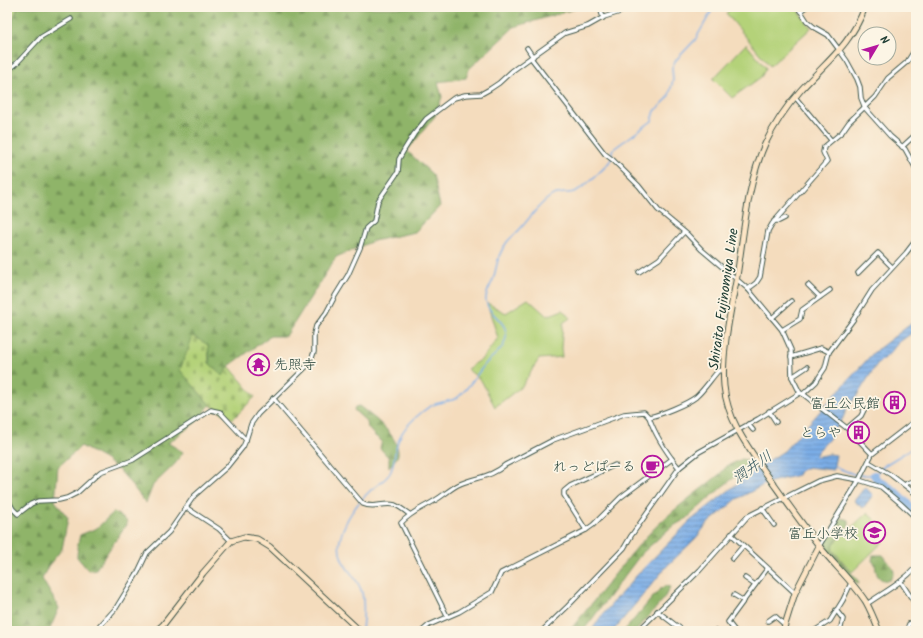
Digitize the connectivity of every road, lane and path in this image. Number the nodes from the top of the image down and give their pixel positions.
1 (600, 7) edge
2 (636, 7) edge
3 (806, 7) edge
4 (865, 7) edge
5 (627, 9) edge
6 (799, 9) edge
7 (603, 18) junction
8 (71, 19) dead end
9 (527, 48) dead end
10 (916, 48) edge
11 (840, 51) junction
12 (532, 58) junction
13 (7, 71) edge
14 (795, 97) junction
15 (865, 108) junction
16 (915, 135) edge
17 (831, 140) junction
18 (902, 147) junction
19 (916, 169) edge
20 (785, 218) dead end
21 (774, 221) junction
22 (684, 232) junction
23 (916, 240) edge
24 (892, 268) junction
25 (639, 272) dead end
26 (858, 273) dead end
27 (736, 279) junction
28 (808, 285) dead end
29 (748, 289) junction
30 (830, 290) dead end
31 (820, 297) junction
32 (791, 301) dead end
33 (772, 318) junction
34 (782, 330) junction
35 (829, 352) junction
36 (791, 357) junction
37 (807, 367) dead end
38 (724, 370) junction
39 (792, 377) junction
40 (801, 393) junction
41 (273, 398) junction
42 (864, 410) dead end
43 (769, 411) junction
44 (649, 417) junction
45 (916, 420) edge
46 (776, 422) dead end
47 (748, 424) junction
48 (847, 428) junction
49 (738, 430) junction
50 (753, 430) dead end
51 (246, 440) junction
52 (872, 454) junction
53 (672, 459) junction
54 (869, 462) junction
55 (615, 465) dead end
56 (679, 468) junction
57 (859, 480) junction
58 (916, 480) edge
59 (905, 485) junction
60 (916, 494) edge
61 (783, 496) junction
62 (7, 498) edge
63 (187, 508) junction
64 (762, 508) junction
65 (409, 514) junction
66 (916, 518) edge
67 (774, 525) dead end
68 (586, 530) junction
69 (731, 534) junction
70 (231, 541) junction
71 (743, 546) junction
72 (819, 546) junction
73 (732, 559) dead end
74 (916, 567) edge
75 (767, 569) junction
76 (745, 578) dead end
77 (902, 582) junction
78 (851, 583) junction
79 (755, 585) junction
80 (795, 593) junction
81 (734, 595) dead end
82 (744, 601) junction
83 (867, 604) junction
84 (916, 605) edge
85 (836, 610) junction
86 (657, 611) junction
87 (447, 616) junction
88 (916, 620) edge
89 (768, 621) dead end
90 (785, 625) junction
91 (98, 630) edge
92 (816, 630) edge
93 (156, 631) edge
94 (360, 631) edge
95 (422, 631) edge
96 (542, 631) edge
97 (638, 631) edge
98 (684, 631) edge
99 (734, 631) edge
100 (783, 631) edge
101 (840, 631) edge
102 (880, 631) edge
103 (906, 631) edge

1 - 7 street
2 - 5 street
3 - 6 street
4 - 11 main road, Shiraito Fujinomiya Line
5 - 7 street
6 - 11 street
7 - 12 street
8 - 13 street
9 - 12 street
10 - 15 street
11 - 14 main road, Shiraito Fujinomiya Line
11 - 15 street
12 - 22 street
12 - 41 street
14 - 17 street
14 - 27 main road, Shiraito Fujinomiya Line
15 - 17 street
15 - 18 street
16 - 18 street
17 - 21 street
18 - 19 street
20 - 21 street
21 - 29 street
22 - 25 street
22 - 27 street
23 - 24 street
24 - 26 street
24 - 35 street
27 - 29 street
27 - 38 main road, Shiraito Fujinomiya Line
28 - 31 street
29 - 33 street
30 - 31 street
31 - 34 street
32 - 33 street
33 - 34 street
34 - 36 street
35 - 36 street
35 - 40 street
36 - 39 street
37 - 39 street
38 - 44 street
38 - 49 main road, Shiraito Fujinomiya Line
39 - 40 street
40 - 43 street
40 - 48 street
41 - 51 street
41 - 65 street
42 - 48 street
43 - 46 street
43 - 47 street
44 - 53 street
44 - 65 street
45 - 52 street
47 - 49 street
47 - 50 street
48 - 52 street
49 - 56 street
49 - 61 main road, Shiraito Fujinomiya Line
51 - 62 street
51 - 63 street
52 - 54 street
53 - 56 street
53 - 68 street
54 - 57 street
54 - 59 street
55 - 68 street
56 - 96 street
57 - 61 street
57 - 66 street
57 - 72 street
58 - 59 street
59 - 60 street
61 - 64 street
61 - 72 main road, Shiraito Fujinomiya Line
63 - 70 street
63 - 91 street
64 - 67 street
64 - 69 street
65 - 87 street
68 - 87 street
69 - 71 street
69 - 86 street
70 - 93 main road
70 - 94 main road
71 - 73 street
71 - 75 street
72 - 78 main road, Shiraito Fujinomiya Line
72 - 80 main road
74 - 77 street
75 - 79 street
75 - 80 street
76 - 79 street
77 - 83 street
77 - 84 street
78 - 83 main road, Shiraito Fujinomiya Line
78 - 85 street
79 - 82 street
80 - 90 main road
81 - 82 street
82 - 99 street
83 - 102 main road, Shiraito Fujinomiya Line
85 - 92 street
85 - 101 street
86 - 97 street
86 - 98 street
87 - 95 street
88 - 103 street
89 - 90 street
90 - 100 main road

